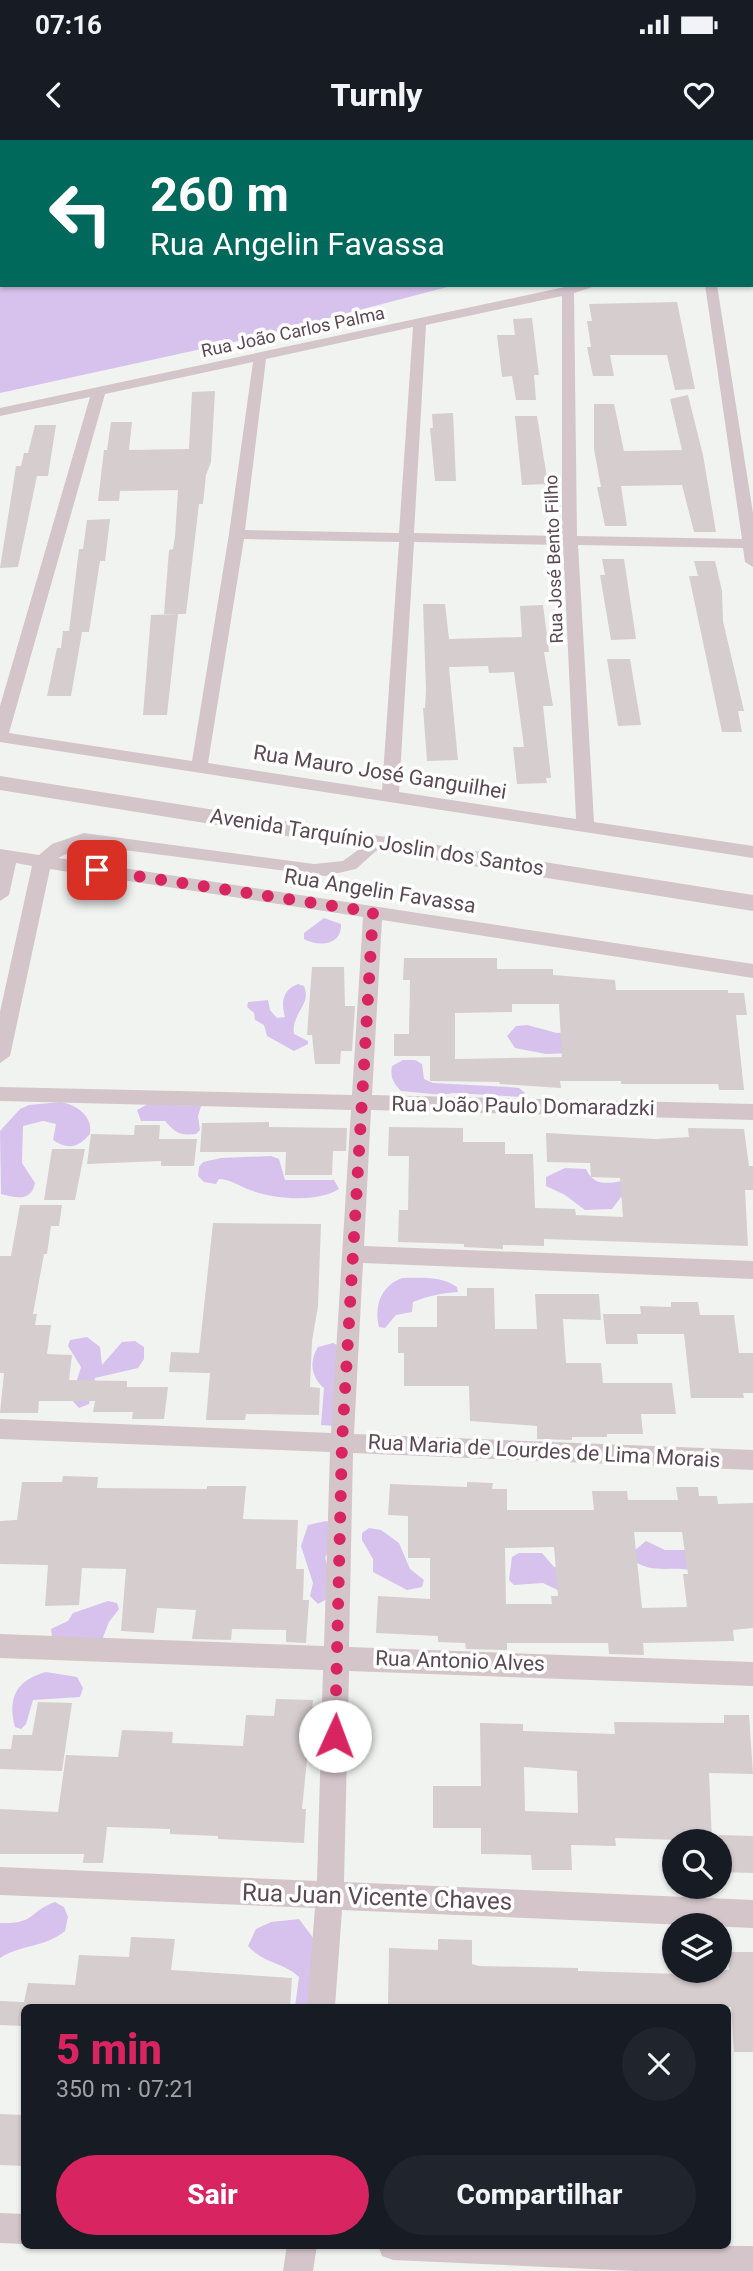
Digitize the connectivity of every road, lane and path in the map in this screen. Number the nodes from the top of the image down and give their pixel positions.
1 (585, 287) edge
2 (711, 287) edge
3 (568, 291) junction
4 (420, 323) junction
5 (260, 357) junction
6 (99, 390) junction
7 (0, 412) edge
8 (237, 534) junction
9 (406, 538) junction
10 (570, 540) junction
11 (752, 544) edge
12 (753, 562) edge
13 (0, 736) edge
14 (199, 768) junction
15 (0, 783) edge
16 (390, 797) junction
17 (585, 826) junction
18 (377, 842) junction
19 (753, 852) edge
20 (5, 856) edge
21 (42, 862) junction
22 (0, 895) edge
23 (753, 903) edge
24 (373, 912) junction
25 (753, 971) edge
26 (0, 1056) edge
27 (0, 1094) edge
28 (362, 1102) junction
29 (753, 1112) edge
30 (353, 1254) junction
31 (753, 1270) edge
32 (0, 1429) edge
33 (342, 1442) junction
34 (753, 1460) edge
35 (0, 1646) edge
36 (338, 1656) junction
37 (753, 1674) edge
38 (0, 1881) edge
39 (330, 1895) junction
40 (753, 1914) edge
41 (321, 2004) edge
42 (0, 2228) edge
43 (21, 2229) edge
44 (301, 2249) edge
45 (483, 2249) edge
46 (753, 2261) edge
47 (298, 2271) edge

1 - 3 street, Rua João Carlos Palma
2 - 11 street
3 - 4 street, Rua João Carlos Palma
3 - 10 street, Rua José Bento Filho
4 - 5 street, Rua João Carlos Palma
4 - 9 street
5 - 6 street, Rua João Carlos Palma
5 - 8 street
6 - 7 street, Rua João Carlos Palma
6 - 13 street
8 - 9 street
8 - 14 street
9 - 10 street
9 - 16 street
10 - 11 street
10 - 17 street, Rua José Bento Filho
11 - 12 street
13 - 14 street, Rua Mauro José Ganguilhei
14 - 16 street, Rua Mauro José Ganguilhei
15 - 18 street, Avenida Tarquínio Joslin dos Santos
16 - 17 street, Rua Mauro José Ganguilhei
17 - 19 street, Rua Mauro José Ganguilhei
18 - 21 street
18 - 23 street, Avenida Tarquínio Joslin dos Santos
20 - 21 street, Rua Angelin Favassa
20 - 22 street
21 - 24 street, Rua Angelin Favassa
21 - 26 street
24 - 25 street, Rua Angelin Favassa
24 - 28 street
27 - 28 street, Rua João Paulo Domaradzki
28 - 29 street, Rua João Paulo Domaradzki
28 - 30 street
30 - 31 street
30 - 33 street
32 - 33 street, Rua Maria de Lourdes de Lima Morais
33 - 34 street, Rua Maria de Lourdes de Lima Morais
33 - 36 street
35 - 36 street, Rua Antonio Alves
36 - 37 street, Rua Antonio Alves
36 - 39 street
38 - 39 street, Rua Juan Vicente Chaves
39 - 40 street, Rua Juan Vicente Chaves
39 - 41 street
42 - 43 street
44 - 47 street
45 - 46 street

